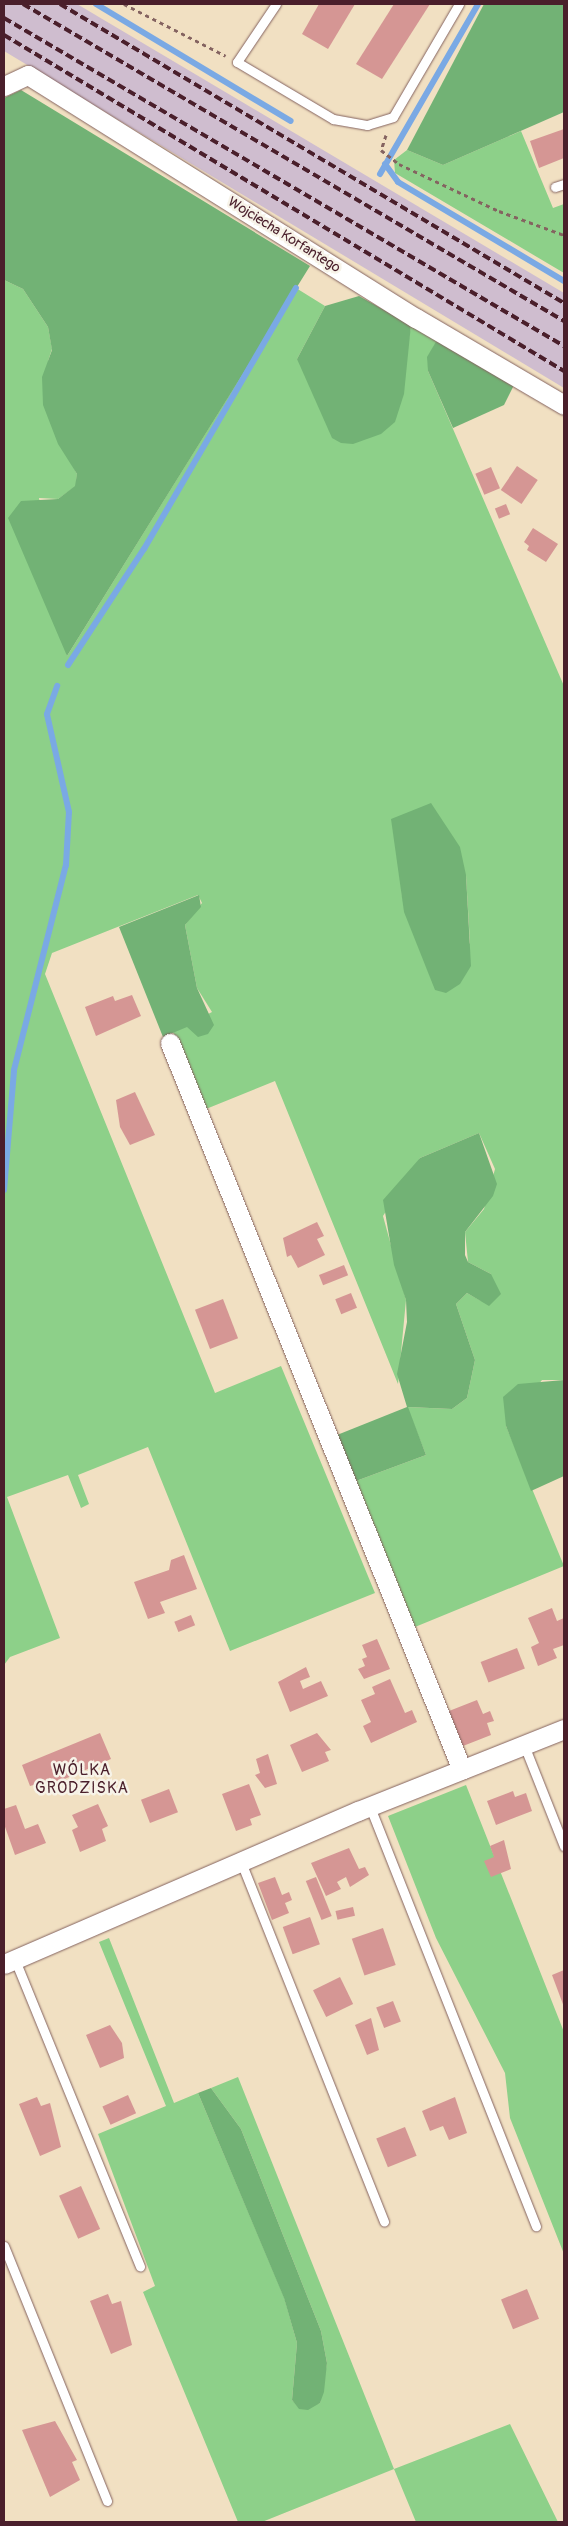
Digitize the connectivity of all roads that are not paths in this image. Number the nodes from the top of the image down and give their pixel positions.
1 (276, 4) edge
2 (459, 4) edge
3 (4, 86) edge
4 (564, 405) edge
5 (170, 1043) dead end
6 (564, 1729) edge
7 (524, 1745) junction
8 (462, 1770) junction
9 (370, 1807) junction
10 (564, 1846) edge
11 (241, 1862) junction
12 (9, 1962) edge
13 (384, 2222) dead end
14 (536, 2226) dead end
15 (4, 2246) edge
16 (140, 2266) dead end
17 (107, 2501) dead end

1 - 2 lane
3 - 4 street, Wojciecha Korfantego
5 - 8 street
6 - 7 street
7 - 8 street
7 - 10 lane
8 - 9 street
9 - 11 street
9 - 14 lane
11 - 12 street
11 - 13 lane
12 - 16 lane
15 - 17 lane

